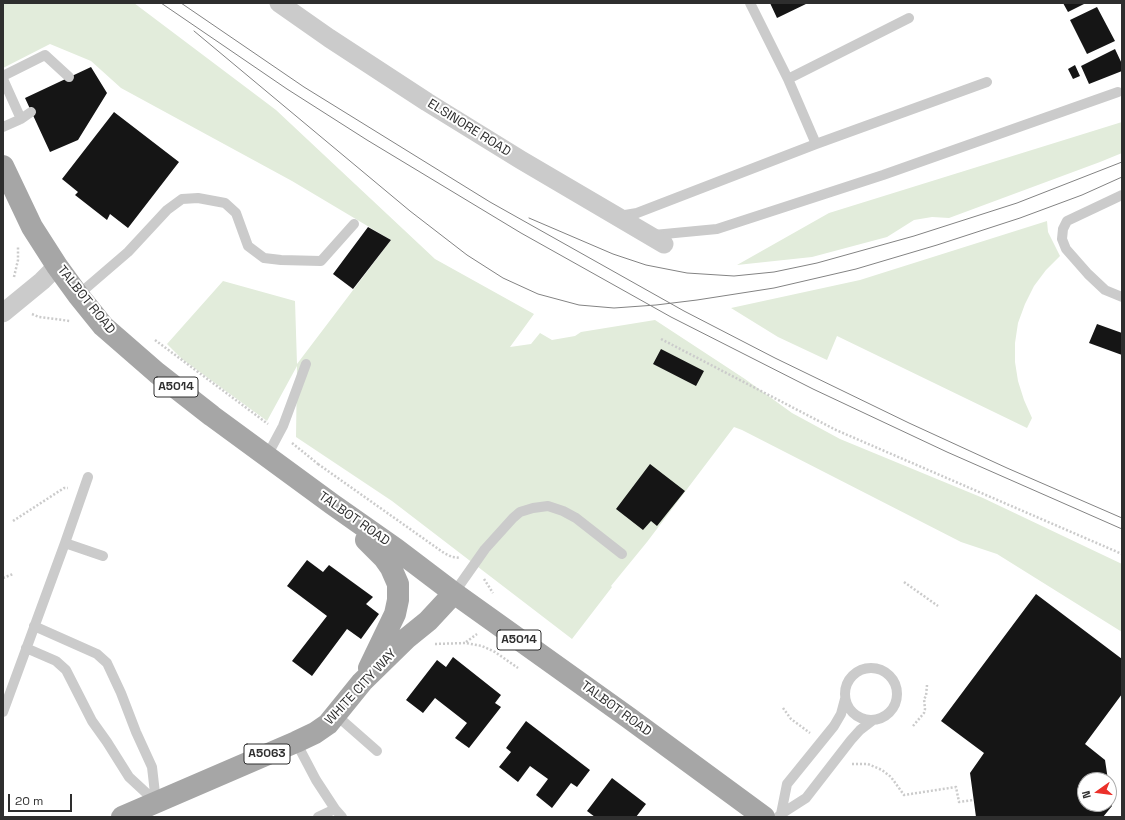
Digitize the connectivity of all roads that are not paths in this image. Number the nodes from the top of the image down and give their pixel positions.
1 (279, 3) edge
2 (750, 3) edge
3 (909, 18) dead end
4 (3, 77) edge
5 (69, 77) dead end
6 (788, 79) junction
7 (987, 82) dead end
8 (1118, 92) dead end
9 (31, 112) dead end
10 (20, 119) junction
11 (3, 127) edge
12 (816, 144) junction
13 (3, 166) edge
14 (1122, 195) edge
15 (616, 216) junction
16 (354, 224) dead end
17 (657, 240) joint
18 (57, 266) junction
19 (78, 295) junction
20 (1122, 297) edge
21 (3, 313) edge
22 (306, 364) dead end
23 (267, 456) junction
24 (88, 477) dead end
25 (332, 504) junction
26 (65, 543) junction
27 (622, 554) dead end
28 (103, 556) dead end
29 (454, 593) junction
30 (34, 626) junction
31 (26, 648) junction
32 (362, 682) junction
33 (845, 699) junction
34 (3, 712) edge
35 (336, 715) junction
36 (873, 720) junction
37 (296, 742) junction
38 (377, 751) dead end
39 (156, 802) junction
40 (338, 813) edge
41 (774, 816) edge
42 (122, 817) edge
43 (318, 817) edge

1 - 15 street, ELSINORE ROAD
2 - 6 lane
3 - 6 lane
4 - 5 lane
4 - 10 lane
6 - 12 lane
7 - 12 lane
8 - 17 lane
9 - 10 lane
10 - 11 lane
12 - 15 lane
13 - 18 main road, TALBOT ROAD / A5014
14 - 20 lane
15 - 17 street, ELSINORE ROAD
16 - 19 lane
18 - 19 main road, TALBOT ROAD / A5014
18 - 21 street
19 - 23 main road, TALBOT ROAD / A5014
22 - 23 lane
23 - 25 main road, TALBOT ROAD / A5014
24 - 26 lane
25 - 29 main road, TALBOT ROAD / A5014
25 - 32 main road
26 - 28 lane
26 - 30 lane
27 - 29 lane
29 - 32 main road, WHITE CITY WAY / A5063
29 - 41 main road, TALBOT ROAD / A5014
30 - 31 lane
30 - 39 lane
31 - 34 lane
31 - 39 lane
32 - 35 main road, WHITE CITY WAY / A5063
33 - 36 lane
33 - 36 lane
33 - 41 lane
35 - 37 main road, WHITE CITY WAY / A5063
35 - 38 lane
36 - 41 lane
37 - 39 main road, WHITE CITY WAY / A5063
37 - 40 lane
39 - 42 main road, WHITE CITY WAY / A5063
40 - 43 lane

